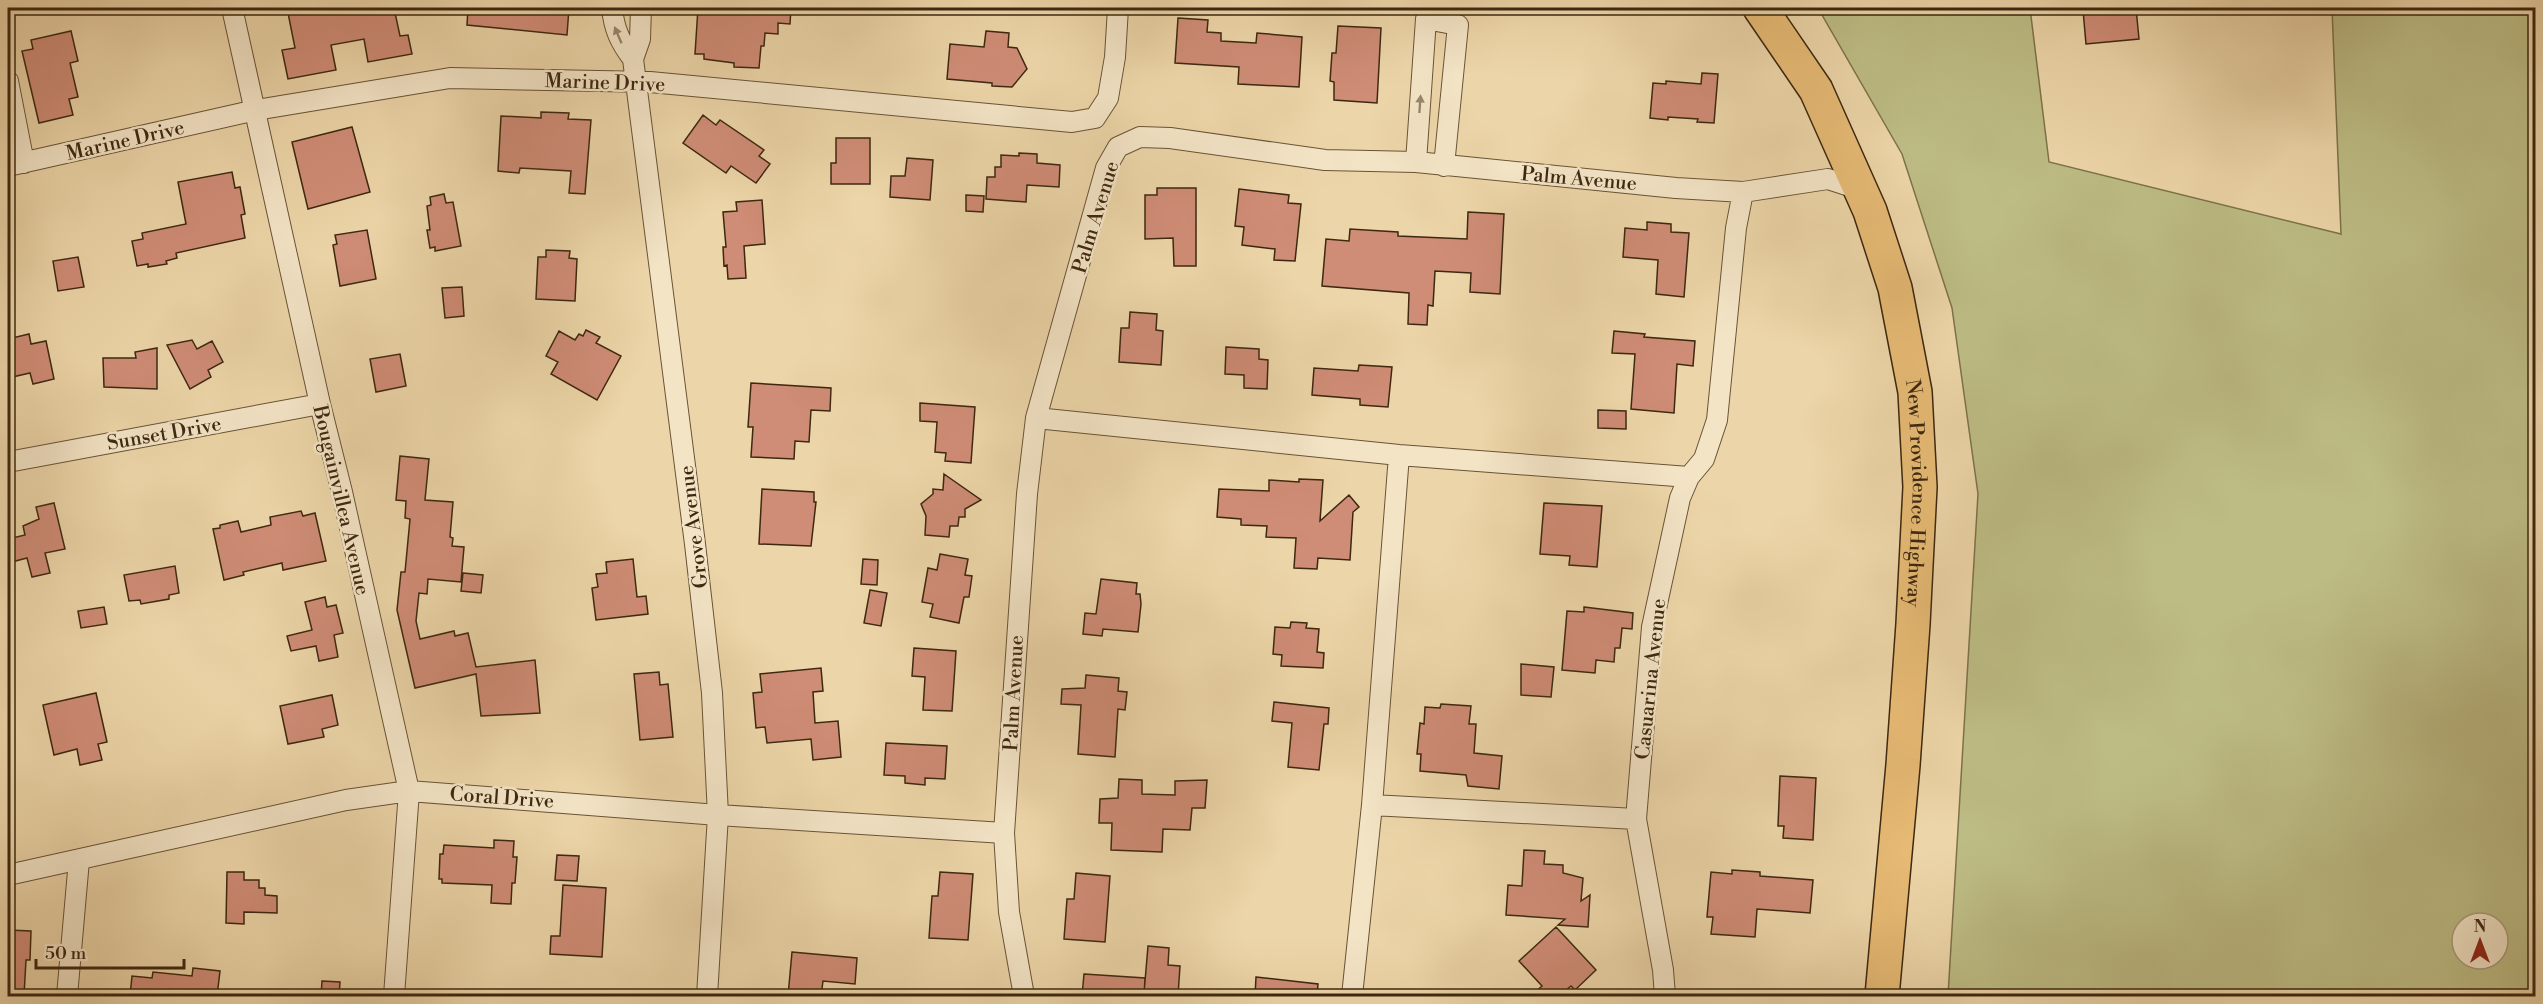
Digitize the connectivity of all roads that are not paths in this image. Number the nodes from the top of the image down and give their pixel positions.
1 (232, 8) edge
2 (612, 8) edge
3 (641, 8) edge
4 (1118, 8) edge
5 (1746, 8) edge
6 (1760, 8) edge
7 (1790, 51) junction
8 (633, 59) junction
9 (8, 81) edge
10 (636, 82) junction
11 (256, 110) junction
12 (1843, 147) junction
13 (1416, 162) junction
14 (16, 165) edge
15 (1444, 166) junction
16 (1828, 179) junction
17 (1862, 190) junction
18 (1743, 192) junction
19 (320, 405) junction
20 (1036, 418) junction
21 (1399, 455) junction
22 (8, 462) edge
23 (1689, 477) junction
24 (409, 791) junction
25 (1372, 805) junction
26 (718, 815) junction
27 (1636, 819) junction
28 (1004, 833) junction
29 (78, 860) junction
30 (8, 875) edge
31 (67, 996) edge
32 (394, 996) edge
33 (707, 996) edge
34 (1024, 996) edge
35 (1352, 996) edge
36 (1665, 996) edge
37 (1882, 996) edge

1 - 11 street, Bougainvillea Avenue
8 -> 2 street, Grove Avenue
3 - 8 street, Grove Avenue
4 - 10 street, Marine Drive
5 - 7 highway, New Providence Highway
6 - 7 highway, New Providence Highway
7 - 12 highway, New Providence Highway
8 - 10 street, Grove Avenue
9 - 14 street
10 - 11 street, Marine Drive
10 - 26 street, Grove Avenue
11 - 14 street, Marine Drive
11 - 19 street, Bougainvillea Avenue
12 - 16 street
12 - 17 highway, New Providence Highway
13 - 15 street, Palm Avenue
13 -> 15 street
13 - 20 street, Palm Avenue
15 - 18 street, Palm Avenue
16 - 17 street, Palm Avenue
16 - 18 street, Palm Avenue
17 - 37 highway, New Providence Highway
18 - 23 street, Casuarina Avenue
19 - 22 street, Sunset Drive
19 - 24 street, Bougainvillea Avenue
20 - 21 street
20 - 28 street, Palm Avenue
21 - 23 street
21 - 25 street
23 - 27 street, Casuarina Avenue
24 - 26 street, Coral Drive
24 - 29 street, Coral Drive
24 - 32 street, Bougainvillea Avenue
25 - 27 street
25 - 35 street
26 - 28 street, Coral Drive
26 - 33 street, Grove Avenue
27 - 36 street, Casuarina Avenue
28 - 34 street, Palm Avenue
29 - 30 street, Coral Drive
29 - 31 street

